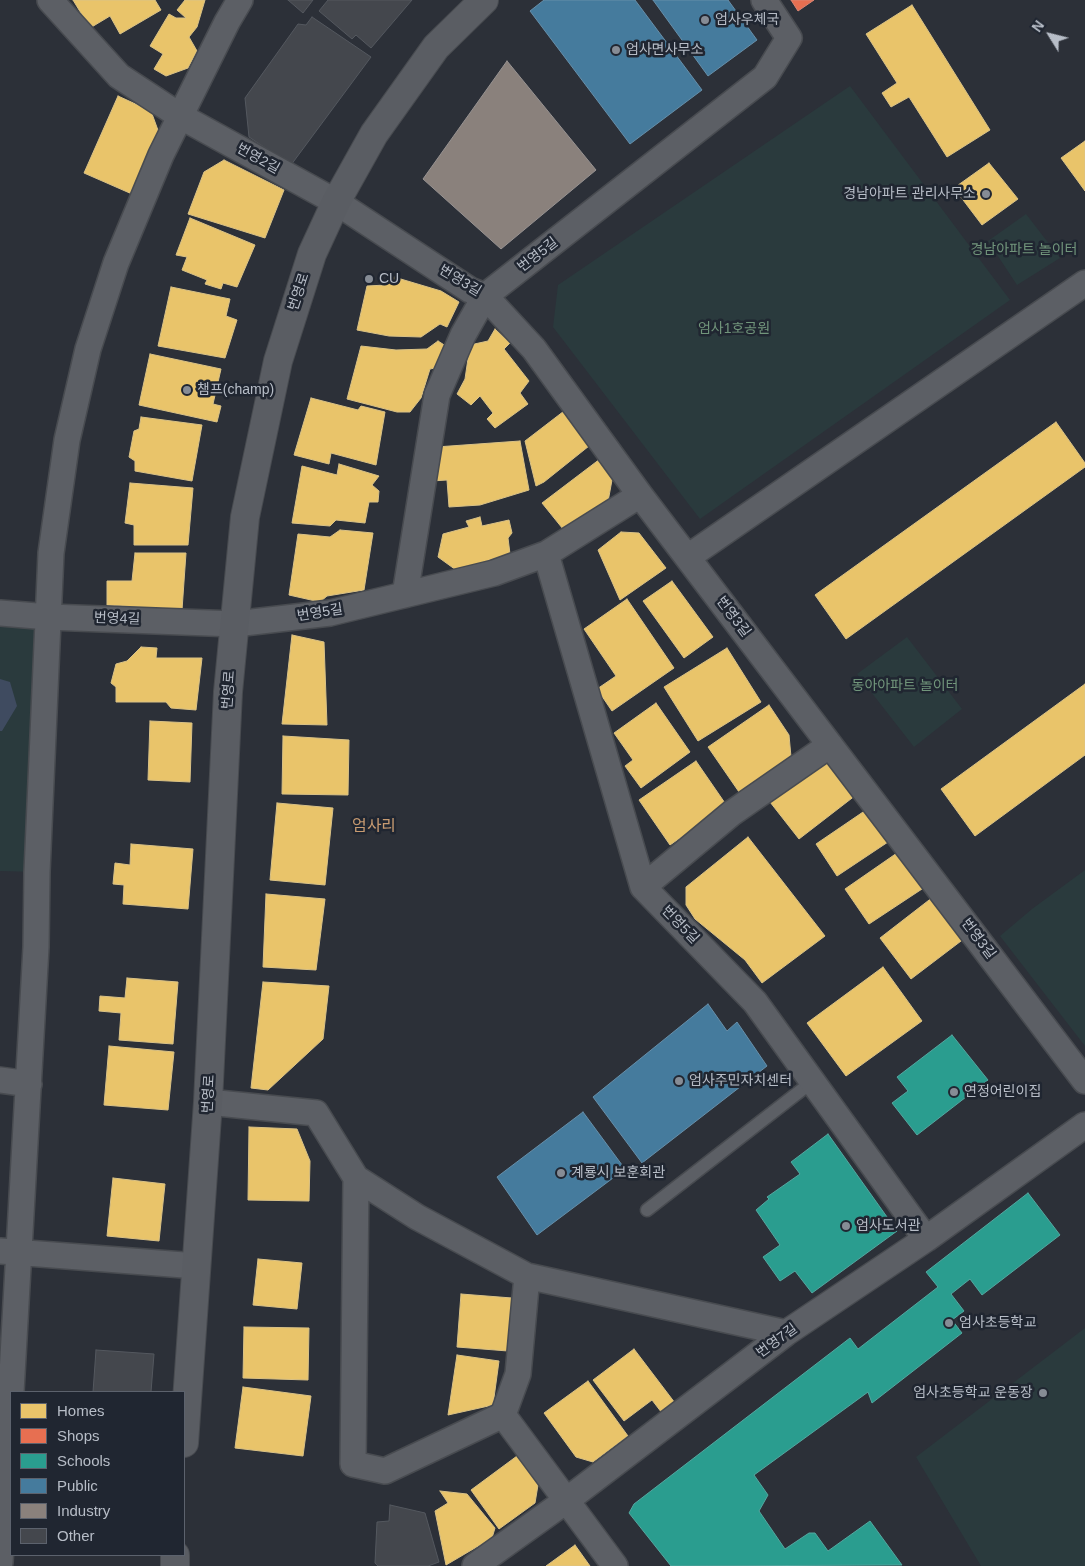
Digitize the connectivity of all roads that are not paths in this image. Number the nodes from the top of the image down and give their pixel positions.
1 (50, 0) edge
2 (240, 0) edge
3 (484, 0) edge
4 (764, 0) edge
5 (180, 116) junction
6 (336, 202) junction
7 (1085, 283) edge
8 (485, 296) junction
9 (640, 495) junction
10 (546, 554) junction
11 (688, 557) junction
12 (405, 596) junction
13 (0, 613) edge
14 (49, 617) junction
15 (234, 624) junction
16 (830, 745) junction
17 (643, 887) junction
18 (0, 1080) edge
19 (813, 1081) junction
20 (1085, 1081) edge
21 (29, 1084) junction
22 (208, 1102) junction
23 (1085, 1125) edge
24 (356, 1178) junction
25 (647, 1210) dead end
26 (926, 1239) junction
27 (10, 1252) edge
28 (197, 1266) junction
29 (527, 1276) junction
30 (786, 1333) junction
31 (11, 1391) edge
32 (10, 1408) edge
33 (502, 1415) junction
34 (185, 1429) edge
35 (567, 1500) junction
36 (0, 1562) edge
37 (475, 1566) edge
38 (615, 1566) edge

1 - 5 street, 번영2길
2 - 5 street
3 - 6 street, 번영로
4 - 8 street, 번영5길
5 - 6 street, 번영2길
5 - 14 street
6 - 8 street, 번영3길
6 - 15 street, 번영로
7 - 11 street
8 - 9 street, 번영3길
8 - 12 street, 번영5길
9 - 10 street, 번영5길
9 - 11 street, 번영3길
10 - 12 street, 번영5길
10 - 17 street, 번영5길
11 - 16 street, 번영3길
12 - 15 street, 번영5길
13 - 14 street, 번영4길
14 - 15 street, 번영4길
14 - 21 street
15 - 22 street, 번영로
16 - 17 street
16 - 20 street, 번영3길
17 - 19 street, 번영5길
18 - 21 street
19 - 25 lane
19 - 26 street, 번영5길
21 - 27 street
22 - 24 street
22 - 28 street, 번영로
23 - 26 street, 번영7길
24 - 29 street
24 - 33 street
26 - 30 street, 번영7길
27 - 28 street
27 - 31 street
28 - 34 street, 번영로
29 - 30 street
29 - 33 street
30 - 35 street, 번영7길
32 - 36 street
33 - 35 street
35 - 37 street, 번영7길
35 - 38 street

